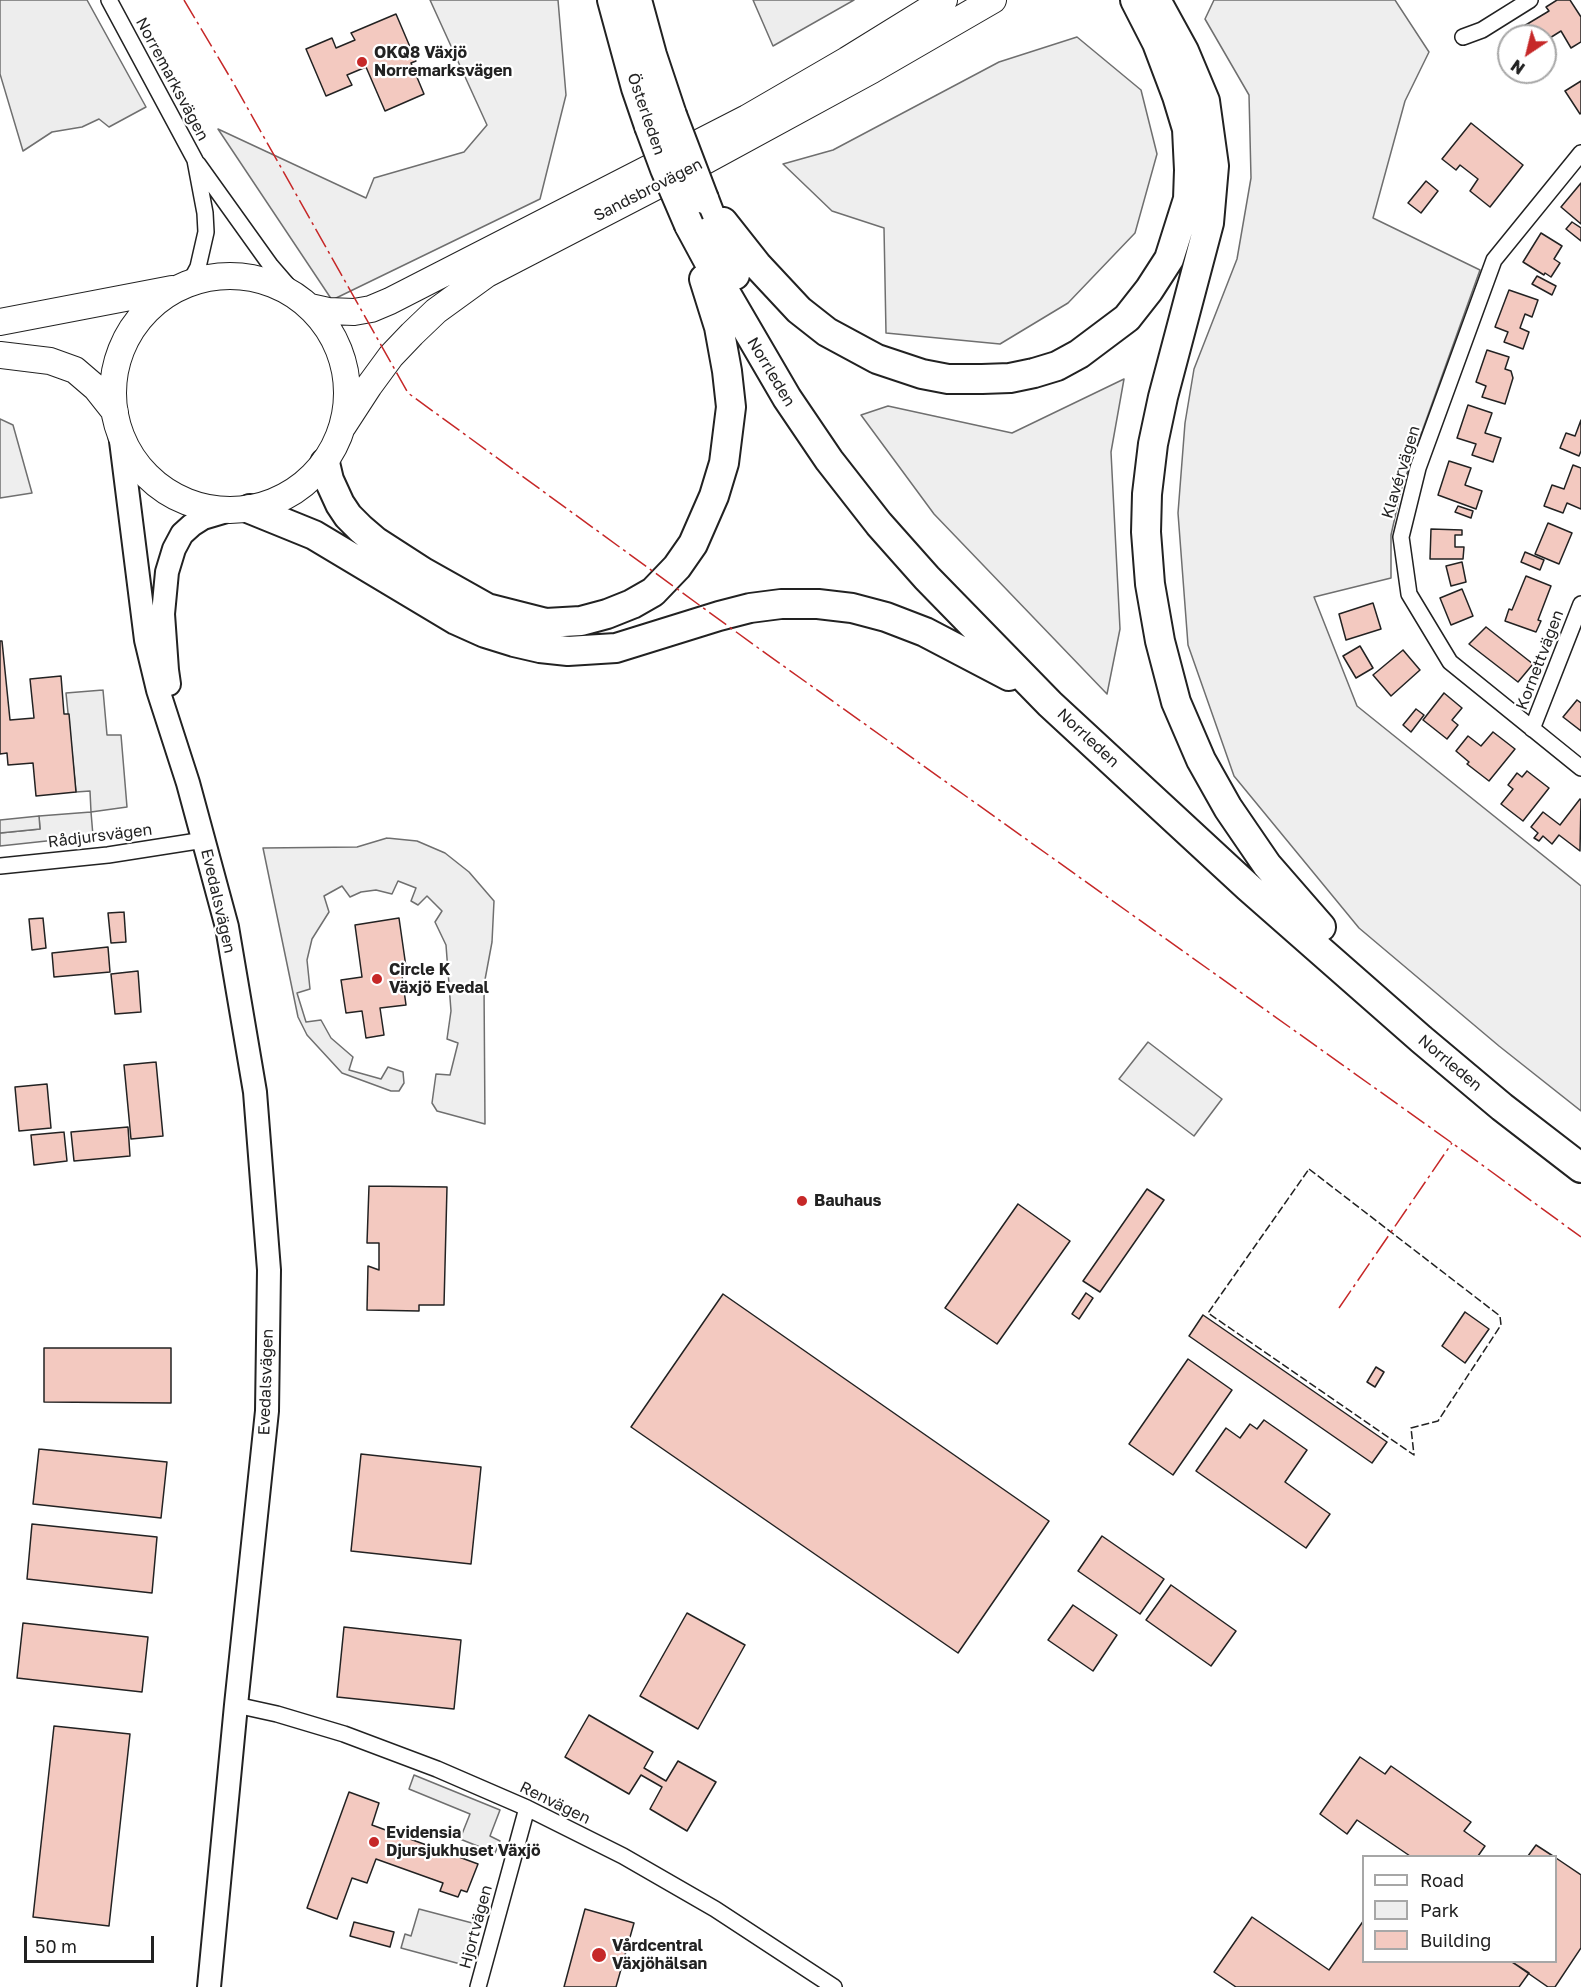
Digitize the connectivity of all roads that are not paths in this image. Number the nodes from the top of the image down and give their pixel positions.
1 (109, 0) edge
2 (612, 0) edge
3 (637, 0) edge
4 (944, 0) edge
5 (993, 0) edge
6 (1530, 0) edge
7 (1141, 2) edge
8 (1463, 37) dead end
9 (660, 121) junction
10 (1581, 153) edge
11 (195, 159) junction
12 (704, 200) junction
13 (689, 225) junction
14 (183, 286) junction
15 (303, 301) junction
16 (0, 322) edge
17 (0, 355) edge
18 (117, 423) junction
19 (343, 426) junction
20 (325, 463) junction
21 (240, 510) junction
22 (1581, 604) edge
23 (1050, 704) junction
24 (1532, 729) junction
25 (1581, 768) edge
26 (188, 783) junction
27 (204, 840) junction
28 (0, 866) edge
29 (1321, 927) junction
30 (1581, 1147) edge
31 (1581, 1168) edge
32 (236, 1705) junction
33 (527, 1808) junction
34 (209, 1987) edge
35 (478, 1987) edge
36 (834, 1987) edge

1 - 11 street, Norremarksvägen
2 - 9 highway, Österleden
3 - 9 highway, Österleden
4 - 15 main road, Sandsbrovägen
5 - 19 main road, Sandsbrovägen
6 - 8 street
7 - 12 highway
7 - 29 highway
9 - 12 highway, Österleden, bridge
9 - 13 highway, Österleden, bridge
10 - 24 street, Klavérvägen
11 - 14 street, Norremarksvägen
11 - 15 street
12 - 29 highway, Norrleden
13 - 20 highway
13 - 23 highway, Norrleden
14 - 15 main road
14 - 16 main road
14 - 18 main road
15 - 19 main road
17 - 18 main road
18 - 21 main road
18 - 26 street, Evedalsvägen
19 - 20 main road
20 - 21 main road
21 - 23 highway
21 - 26 street, Evedalsvägen
22 - 24 street, Kornettvägen
23 - 31 highway, Norrleden
24 - 25 street, Klavérvägen
26 - 27 street, Evedalsvägen
27 - 28 street, Rådjursvägen
27 - 32 street, Evedalsvägen
29 - 30 highway, Norrleden
32 - 33 street, Renvägen
32 - 34 street, Evedalsvägen
33 - 35 street, Hjortvägen
33 - 36 street, Renvägen

